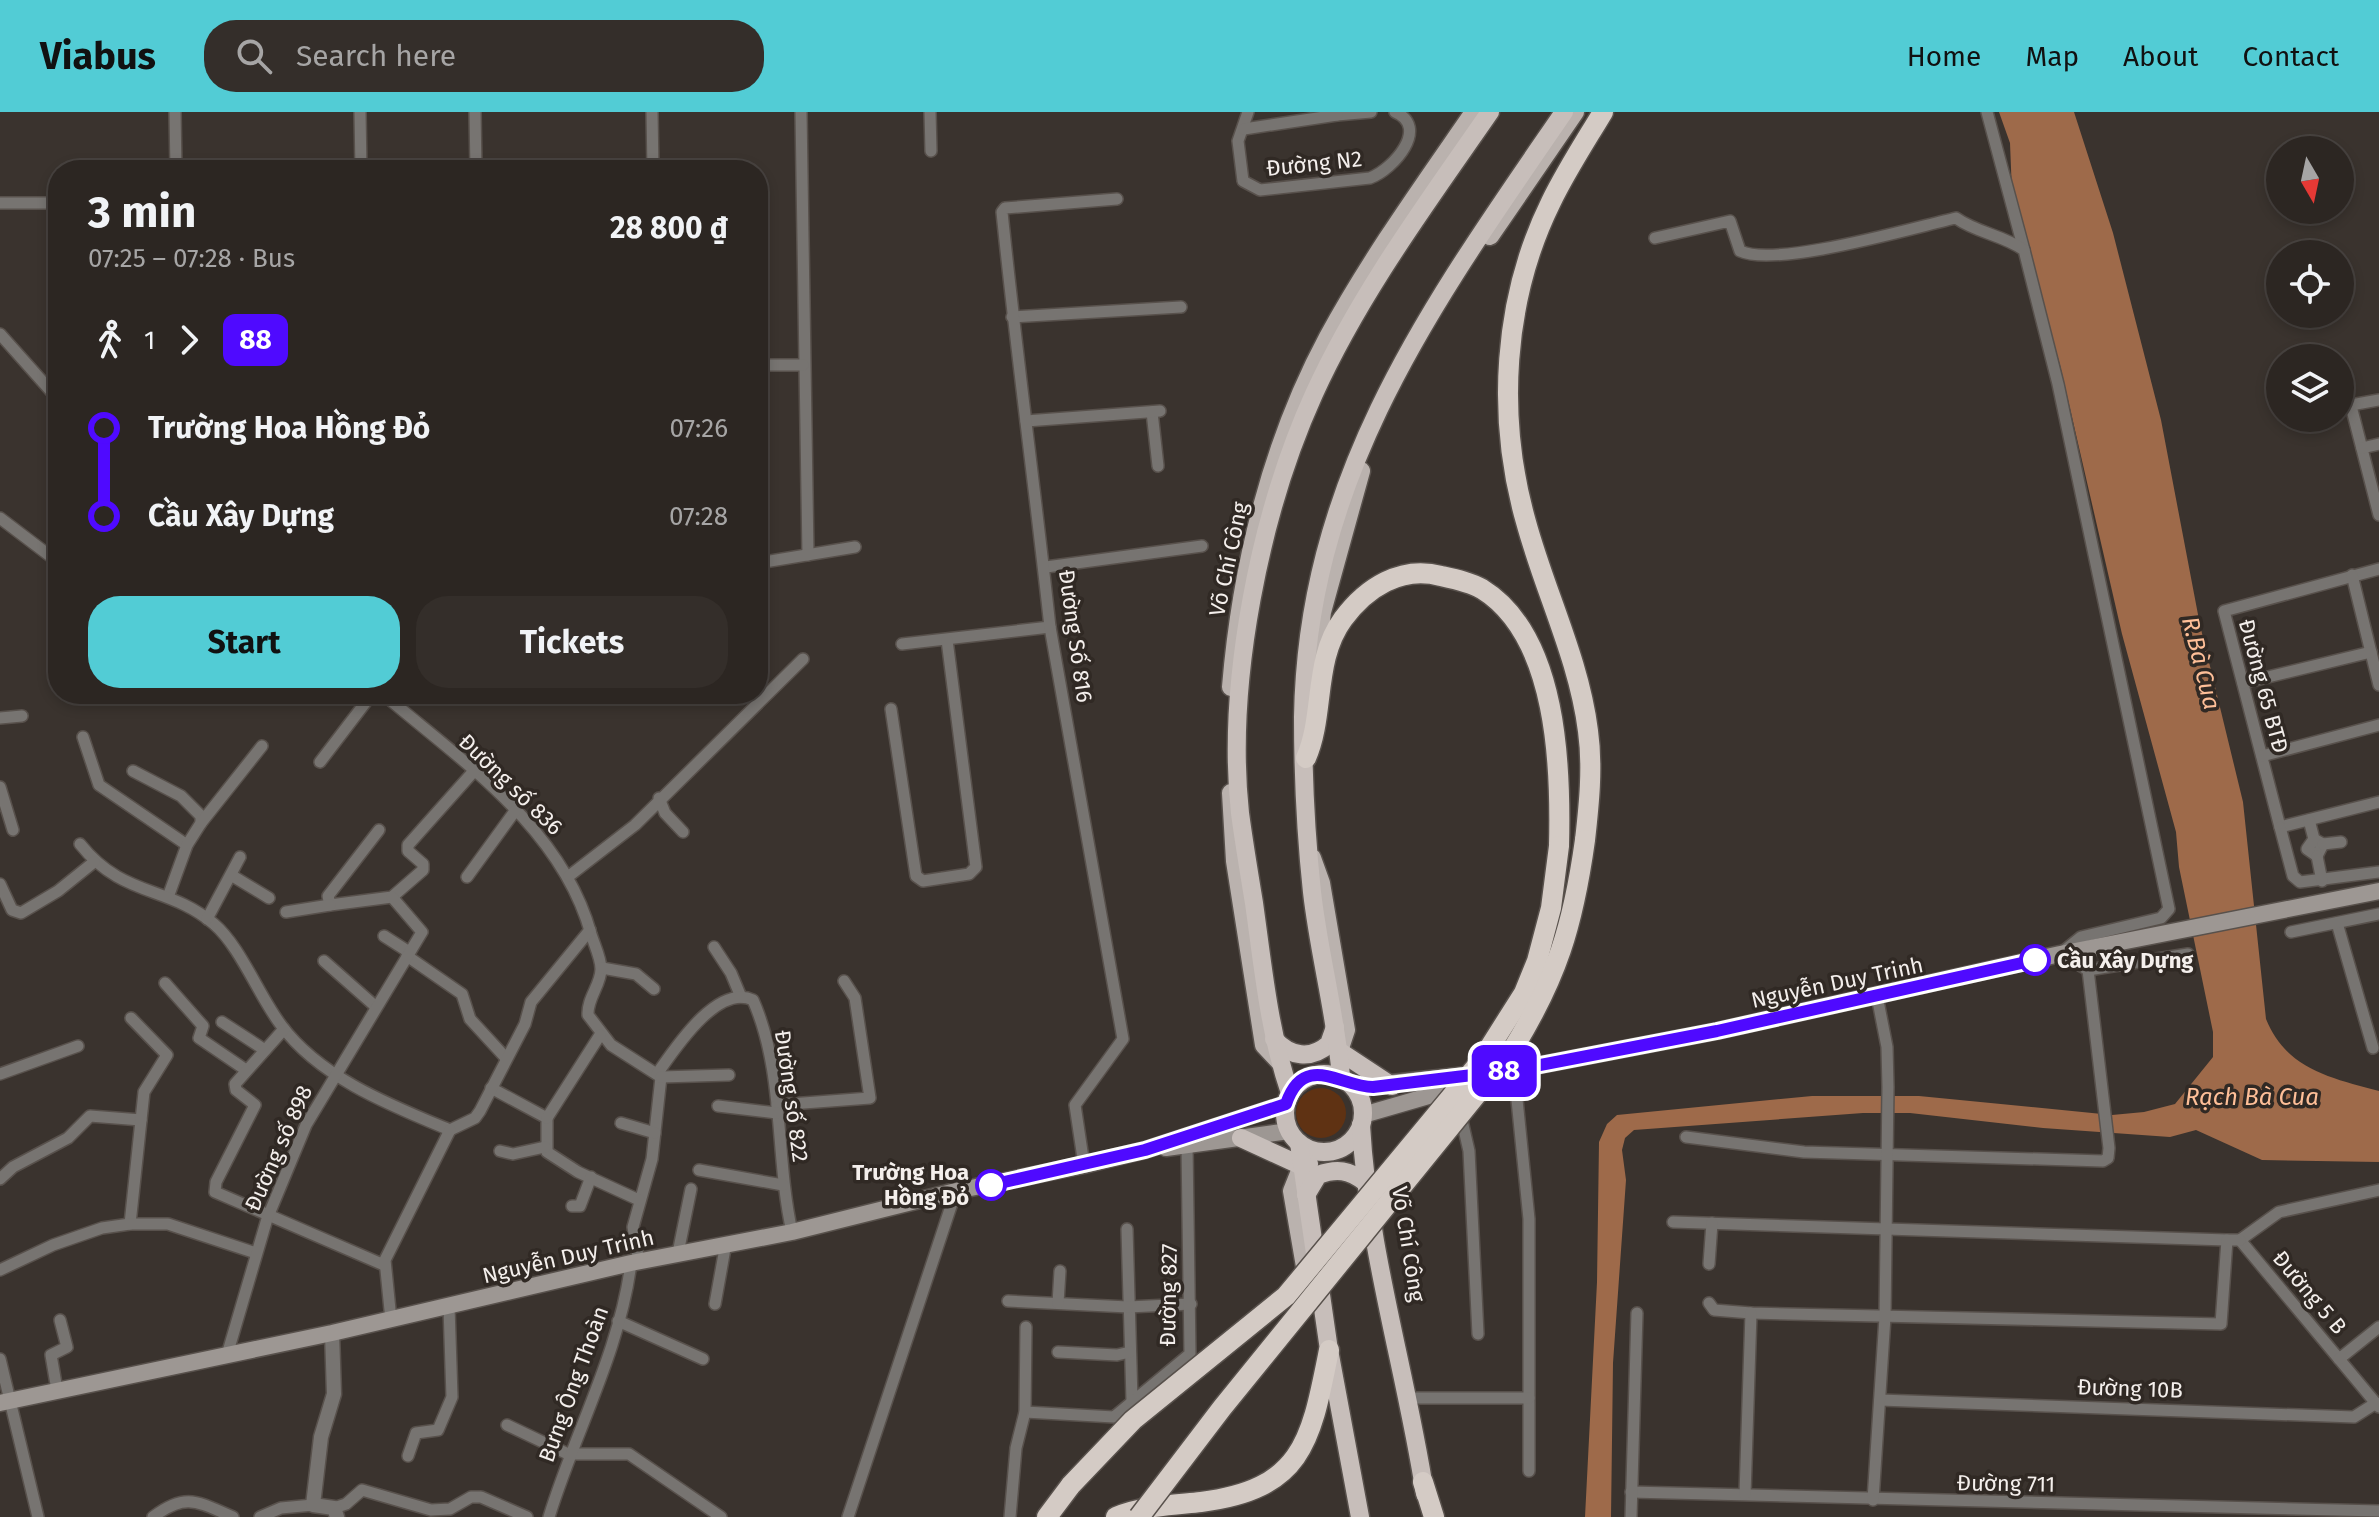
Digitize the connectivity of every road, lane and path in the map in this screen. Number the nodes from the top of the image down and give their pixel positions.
1 (175, 112) edge
2 (360, 112) edge
3 (475, 112) edge
4 (652, 112) edge
5 (801, 112) edge
6 (930, 112) edge
7 (1248, 112) edge
8 (1371, 112) edge
9 (1395, 112) edge
10 (1474, 112) edge
11 (1490, 112) edge
12 (1564, 112) edge
13 (1575, 112) edge
14 (1603, 112) edge
15 (1987, 112) edge
16 (1337, 113) edge
17 (1244, 129) junction
18 (931, 151) dead end
19 (176, 160) edge
20 (361, 160) edge
21 (476, 160) edge
22 (653, 160) edge
23 (1117, 199) dead end
24 (0, 203) edge
25 (48, 203) edge
26 (1655, 238) dead end
27 (1388, 249) junction
28 (2024, 250) junction
29 (1181, 307) dead end
30 (1012, 317) junction
31 (0, 334) edge
32 (768, 365) edge
33 (803, 365) junction
34 (48, 388) edge
35 (2379, 400) edge
36 (2354, 405) edge
37 (1026, 421) junction
38 (2354, 427) edge
39 (2379, 444) edge
40 (2362, 448) junction
41 (1158, 466) dead end
42 (2379, 515) edge
43 (0, 518) edge
44 (1202, 546) dead end
45 (855, 547) dead end
46 (48, 554) edge
47 (808, 555) junction
48 (768, 561) edge
49 (1046, 567) junction
50 (2379, 569) edge
51 (2352, 575) junction
52 (1050, 627) junction
53 (947, 640) junction
54 (902, 644) dead end
55 (2371, 652) junction
56 (803, 659) dead end
57 (2243, 683) junction
58 (2379, 685) edge
59 (768, 693) edge
60 (364, 704) edge
61 (395, 704) edge
62 (756, 704) edge
63 (891, 709) dead end
64 (22, 716) dead end
65 (0, 718) edge
66 (2379, 725) edge
67 (83, 737) dead end
68 (262, 746) dead end
69 (2262, 756) junction
70 (1306, 758) junction
71 (320, 762) dead end
72 (133, 771) dead end
73 (474, 771) junction
74 (1235, 773) junction
75 (0, 787) edge
76 (659, 798) junction
77 (2379, 802) edge
78 (515, 811) junction
79 (2309, 820) junction
80 (201, 823) junction
81 (2280, 827) junction
82 (13, 830) dead end
83 (379, 830) dead end
84 (683, 832) dead end
85 (2341, 842) dead end
86 (80, 844) dead end
87 (187, 845) junction
88 (2315, 847) junction
89 (2287, 853) junction
90 (1311, 856) junction
91 (240, 857) dead end
92 (94, 862) junction
93 (2379, 872) edge
94 (231, 875) junction
95 (569, 876) junction
96 (467, 877) dead end
97 (2322, 881) junction
98 (0, 884) edge
99 (2379, 891) edge
100 (168, 897) junction
101 (392, 897) junction
102 (269, 898) dead end
103 (330, 905) junction
104 (286, 912) dead end
105 (2379, 914) edge
106 (207, 919) junction
107 (2337, 923) junction
108 (590, 930) junction
109 (2291, 932) dead end
110 (384, 936) dead end
111 (714, 947) dead end
112 (408, 954) junction
113 (2060, 954) junction
114 (2188, 954) dead end
115 (324, 961) dead end
116 (602, 968) junction
117 (2088, 970) junction
118 (844, 981) dead end
119 (165, 983) dead end
120 (654, 989) dead end
121 (1877, 996) junction
122 (741, 997) junction
123 (375, 1006) junction
124 (131, 1018) dead end
125 (222, 1022) dead end
126 (1335, 1027) junction
127 (284, 1029) junction
128 (600, 1035) junction
129 (1274, 1039) junction
130 (78, 1046) dead end
131 (2373, 1048) dead end
132 (265, 1050) junction
133 (1339, 1051) junction
134 (505, 1057) junction
135 (1279, 1061) junction
136 (246, 1070) junction
137 (1514, 1070) junction
138 (336, 1072) junction
139 (0, 1074) edge
140 (659, 1075) junction
141 (729, 1075) dead end
142 (1347, 1082) junction
143 (1392, 1086) junction
144 (1458, 1087) junction
145 (491, 1088) junction
146 (1288, 1098) junction
147 (718, 1106) dead end
148 (777, 1109) junction
149 (547, 1118) junction
150 (141, 1120) junction
151 (1362, 1120) junction
152 (621, 1123) dead end
153 (450, 1130) junction
154 (655, 1133) junction
155 (1294, 1137) junction
156 (1686, 1137) dead end
157 (1241, 1138) junction
158 (1187, 1146) junction
159 (545, 1147) junction
160 (1145, 1150) junction
161 (500, 1151) dead end
162 (1886, 1152) junction
163 (1363, 1158) junction
164 (1084, 1165) junction
165 (1302, 1166) junction
166 (699, 1170) dead end
167 (591, 1177) junction
168 (0, 1179) edge
169 (1365, 1182) junction
170 (783, 1185) junction
171 (691, 1189) dead end
172 (2379, 1190) edge
173 (956, 1191) junction
174 (1306, 1195) junction
175 (639, 1200) junction
176 (572, 1206) dead end
177 (269, 1214) junction
178 (1673, 1222) dead end
179 (1712, 1223) junction
180 (130, 1224) junction
181 (1888, 1228) junction
182 (1127, 1229) dead end
183 (792, 1232) junction
184 (2234, 1240) junction
185 (726, 1243) junction
186 (256, 1253) junction
187 (678, 1253) junction
188 (635, 1262) junction
189 (1709, 1264) dead end
190 (384, 1265) junction
191 (0, 1270) edge
192 (1060, 1271) dead end
193 (1008, 1301) dead end
194 (1058, 1303) junction
195 (1709, 1303) dead end
196 (715, 1304) dead end
197 (1191, 1304) junction
198 (449, 1307) junction
199 (1128, 1307) junction
200 (1324, 1312) junction
201 (1637, 1313) dead end
202 (1751, 1313) junction
203 (1885, 1317) junction
204 (60, 1320) dead end
205 (391, 1320) junction
206 (618, 1321) junction
207 (1026, 1327) dead end
208 (2379, 1327) edge
209 (332, 1333) junction
210 (1478, 1334) dead end
211 (1393, 1340) junction
212 (1329, 1350) junction
213 (1058, 1352) dead end
214 (1130, 1352) junction
215 (227, 1355) junction
216 (0, 1359) edge
217 (703, 1359) dead end
218 (2339, 1359) junction
219 (57, 1390) junction
220 (1406, 1398) junction
221 (1529, 1398) junction
222 (1132, 1400) junction
223 (1880, 1400) junction
224 (5, 1401) edge
225 (2377, 1405) edge
226 (1025, 1412) junction
227 (507, 1425) dead end
228 (568, 1454) junction
229 (408, 1456) dead end
230 (1529, 1471) dead end
231 (1423, 1482) joint
232 (1631, 1492) junction
233 (1745, 1494) junction
234 (1873, 1500) junction
235 (461, 1504) junction
236 (313, 1505) junction
237 (2379, 1511) edge
238 (336, 1512) edge
239 (2221, 1513) edge
240 (1125, 1516) edge
241 (38, 1517) edge
242 (153, 1517) edge
243 (233, 1517) edge
244 (260, 1517) edge
245 (460, 1517) edge
246 (527, 1517) edge
247 (549, 1517) edge
248 (721, 1517) edge
249 (848, 1517) edge
250 (1010, 1517) edge
251 (1047, 1517) edge
252 (1351, 1517) edge
253 (1360, 1517) edge
254 (1431, 1517) edge
255 (1631, 1517) edge

1 - 19 street
2 - 20 street
3 - 21 street
4 - 22 street
5 - 33 street
6 - 18 street
7 - 17 street, Đường N2
8 - 16 street, Đường N2
9 - 17 street, Đường N2
10 - 27 main road, Võ Chí Công
11 - 27 highway, Võ Chí Công
12 - 70 highway
13 - 70 main road
14 - 240 highway, bridge
15 - 28 street
16 - 17 street, Đường N2
23 - 30 street, Đường Số 816
24 - 25 street
26 - 28 street
27 - 74 highway, Võ Chí Công
28 - 113 street
29 - 30 street
30 - 37 street, Đường Số 816
31 - 34 street
32 - 33 street
33 - 47 street
35 - 36 street
37 - 41 street
37 - 49 street, Đường Số 816
38 - 40 street
39 - 40 street
40 - 42 street
43 - 46 street
44 - 49 street
45 - 47 street
47 - 48 street
49 - 52 street, Đường Số 816
50 - 51 street, Đường 65 BTĐ
51 - 55 street
51 - 57 street, Đường 65 BTĐ
52 - 53 street
52 - 164 street, Đường Số 816
53 - 54 street
53 - 63 street
55 - 57 street
55 - 58 street
56 - 59 street
57 - 69 street, Đường 65 BTĐ
60 - 71 street
61 - 73 street, Đường số 836
62 - 76 street
64 - 65 street
66 - 69 street
67 - 87 street
68 - 80 street
69 - 81 street, Đường 65 BTĐ
70 - 90 highway
70 - 251 highway, bridge
72 - 80 street
73 - 78 street, Đường số 836
73 - 101 street
74 - 129 highway, Võ Chí Công
74 - 135 main road, Võ Chí Công
75 - 82 street
76 - 84 street
76 - 95 street
77 - 79 street
78 - 95 street, Đường số 836
78 - 96 street
79 - 81 street
79 - 88 street
80 - 87 street
81 - 89 street, Đường 65 BTĐ
83 - 103 street
85 - 88 street
86 - 92 street
87 - 100 street
88 - 89 street
88 - 97 street
89 - 97 street, Đường 65 BTĐ
90 - 126 highway
90 - 133 main road
91 - 94 street
92 - 98 street
92 - 100 street
93 - 97 street
94 - 102 street
94 - 106 street
95 - 108 street, Đường số 836
99 - 113 main road, Nguyễn Duy Trinh
100 - 106 street
101 - 103 street
101 - 112 street, Đường số 898
103 - 104 street
105 - 107 street
106 - 127 street
107 - 109 street
107 - 131 street
108 - 116 street, Đường số 836
108 - 134 street
110 - 112 street
111 - 122 street
112 - 123 street, Đường số 898
112 - 134 street
113 - 117 street
113 - 121 main road, Nguyễn Duy Trinh
114 - 117 street
115 - 123 street
116 - 120 street
116 - 128 street
117 - 162 street
118 - 148 street
119 - 136 street
121 - 137 main road, Nguyễn Duy Trinh
121 - 162 street
122 - 140 street
122 - 148 street, Đường số 822
123 - 138 street, Đường số 898
124 - 150 street
125 - 132 street
126 - 129 highway
126 - 133 highway
127 - 132 street
127 - 138 street
128 - 140 street
128 - 149 street
129 - 135 highway, Võ Chí Công
130 - 139 street
132 - 136 street
133 - 135 highway
133 - 142 highway
133 - 143 highway
134 - 145 street
135 - 146 highway, Võ Chí Công
136 - 177 street
137 - 143 main road, Nguyễn Duy Trinh
137 - 144 main road, Nguyễn Duy Trinh
137 - 221 street
138 - 153 street
138 - 177 street, Đường số 898
140 - 141 street
140 - 154 street
142 - 143 main road, Nguyễn Duy Trinh
142 - 146 highway
142 - 151 highway
144 - 151 main road, Nguyễn Duy Trinh
144 - 210 street
145 - 149 street
145 - 153 street
146 - 155 highway
146 - 160 main road, Nguyễn Duy Trinh
147 - 148 street
148 - 170 street, Đường số 822
149 - 159 street
150 - 168 street
150 - 180 street
151 - 155 highway
151 - 163 highway, Võ Chí Công
152 - 154 street
153 - 190 street
154 - 175 street
155 - 157 main road, Nguyễn Duy Trinh
155 - 165 highway
156 - 162 street
157 - 158 main road, Nguyễn Duy Trinh
157 - 165 highway
158 - 160 main road, Nguyễn Duy Trinh
158 - 197 street, Đường 827
159 - 161 street
159 - 167 street
160 - 164 main road, Nguyễn Duy Trinh
162 - 181 street
163 - 165 highway
163 - 169 highway, Võ Chí Công
163 - 211 main road, Võ Chí Công
164 - 173 main road, Nguyễn Duy Trinh
165 - 174 highway
165 - 200 main road
166 - 170 street
167 - 175 street
167 - 176 street
169 - 174 highway
169 - 211 highway, Võ Chí Công
170 - 183 street, Đường số 822
171 - 187 street
172 - 184 street
173 - 183 main road, Nguyễn Duy Trinh
173 - 249 street
174 - 200 highway
175 - 188 street
177 - 186 street, Đường số 898
177 - 190 street
178 - 179 street
179 - 181 street
179 - 189 street
180 - 186 street
180 - 191 street
181 - 184 street
181 - 203 street
182 - 199 street
183 - 185 main road, Nguyễn Duy Trinh
184 - 203 street
184 - 218 street, Đường 5 B
185 - 187 main road, Nguyễn Duy Trinh
185 - 196 street
186 - 215 street, Đường số 898
187 - 188 main road, Nguyễn Duy Trinh
188 - 198 main road, Nguyễn Duy Trinh
188 - 206 street, Bưng Ông Thoàn
190 - 205 street
192 - 194 street
193 - 194 street
194 - 199 street
195 - 202 street
197 - 199 street
197 - 222 street, Đường 827
198 - 205 main road, Nguyễn Duy Trinh
198 - 229 street
199 - 214 street
200 - 212 highway
201 - 232 street
202 - 203 street
202 - 233 street
203 - 223 street
204 - 219 street
205 - 209 main road, Nguyễn Duy Trinh
206 - 217 street
206 - 228 street, Bưng Ông Thoàn
207 - 226 street
208 - 218 street
209 - 215 main road, Nguyễn Duy Trinh
209 - 236 street
211 - 220 highway, Võ Chí Công
212 - 240 highway
212 - 252 main road
212 - 253 highway
213 - 214 street
214 - 222 street
215 - 219 main road, Nguyễn Duy Trinh
216 - 224 street
218 - 225 street, Đường 5 B
219 - 224 main road, Nguyễn Duy Trinh
220 - 221 street
220 - 231 highway, Võ Chí Công
221 - 230 street
222 - 226 street, Đường 827
223 - 225 street, Đường 10B
223 - 234 street
224 - 241 street
226 - 250 street
227 - 228 street
228 - 247 street, Bưng Ông Thoàn
228 - 248 street
231 - 254 highway
232 - 233 street, Đường 711
232 - 255 street
233 - 234 street, Đường 711
234 - 239 street, Đường 711
235 - 238 street
235 - 245 street
235 - 246 street
236 - 238 street
236 - 244 street
237 - 239 street, Đường 711
242 - 243 street

